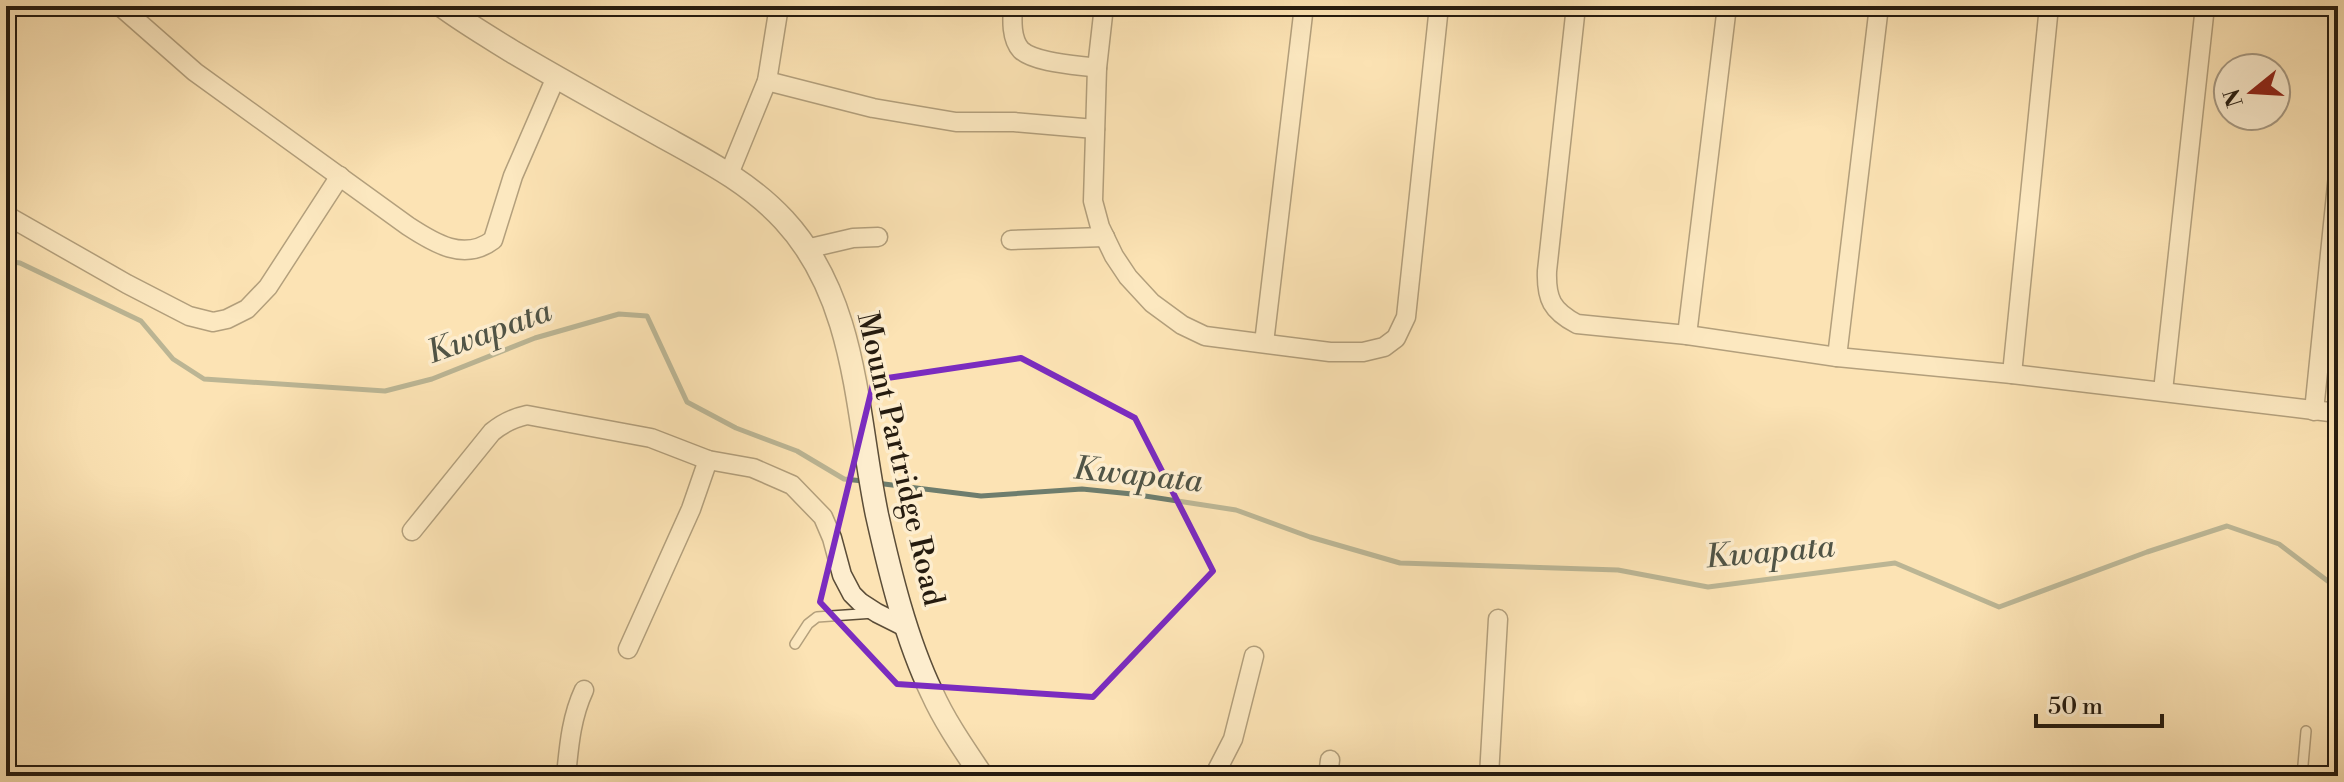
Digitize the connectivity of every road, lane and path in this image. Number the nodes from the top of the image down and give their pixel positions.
1 (120, 6) edge
2 (779, 6) edge
3 (1013, 6) edge
4 (1104, 6) edge
5 (1304, 6) edge
6 (1439, 6) edge
7 (1576, 6) edge
8 (1727, 6) edge
9 (1879, 6) edge
10 (2049, 6) edge
11 (2205, 6) edge
12 (453, 10) edge
13 (1097, 68) junction
14 (556, 77) junction
15 (767, 81) junction
16 (1095, 129) junction
17 (729, 174) junction
18 (2338, 175) edge
19 (340, 176) junction
20 (6, 215) edge
21 (878, 237) dead end
22 (1105, 237) junction
23 (1011, 240) dead end
24 (806, 249) junction
25 (1687, 335) junction
26 (1264, 343) junction
27 (1837, 357) junction
28 (2012, 374) junction
29 (2163, 391) junction
30 (2314, 411) junction
31 (2338, 413) edge
32 (708, 460) junction
33 (412, 531) dead end
34 (877, 613) junction
35 (1498, 619) dead end
36 (907, 628) junction
37 (795, 644) dead end
38 (628, 649) dead end
39 (1254, 656) dead end
40 (584, 690) dead end
41 (2306, 731) dead end
42 (566, 776) edge
43 (982, 776) edge
44 (1214, 776) edge
45 (1489, 776) edge
46 (2302, 776) edge

1 - 19 street
2 - 15 street
3 - 13 street
4 - 13 street
5 - 26 street
6 - 26 street
7 - 25 street
8 - 25 street
9 - 27 street
10 - 28 street
11 - 29 street
12 - 14 street, Mount Partridge Road
13 - 16 street
14 - 17 street, Mount Partridge Road
14 - 19 street
15 - 16 street
15 - 17 street
16 - 22 street
17 - 24 street, Mount Partridge Road
18 - 30 street
19 - 20 street
21 - 24 street
22 - 23 street
22 - 26 street
24 - 36 street, Mount Partridge Road
25 - 27 street
27 - 28 street
28 - 29 street
29 - 30 street
30 - 31 street
32 - 33 street
32 - 34 street
32 - 38 street
34 - 36 street
34 - 37 lane
35 - 45 street
36 - 43 street, Mount Partridge Road
39 - 44 street
40 - 42 street
41 - 46 lane

